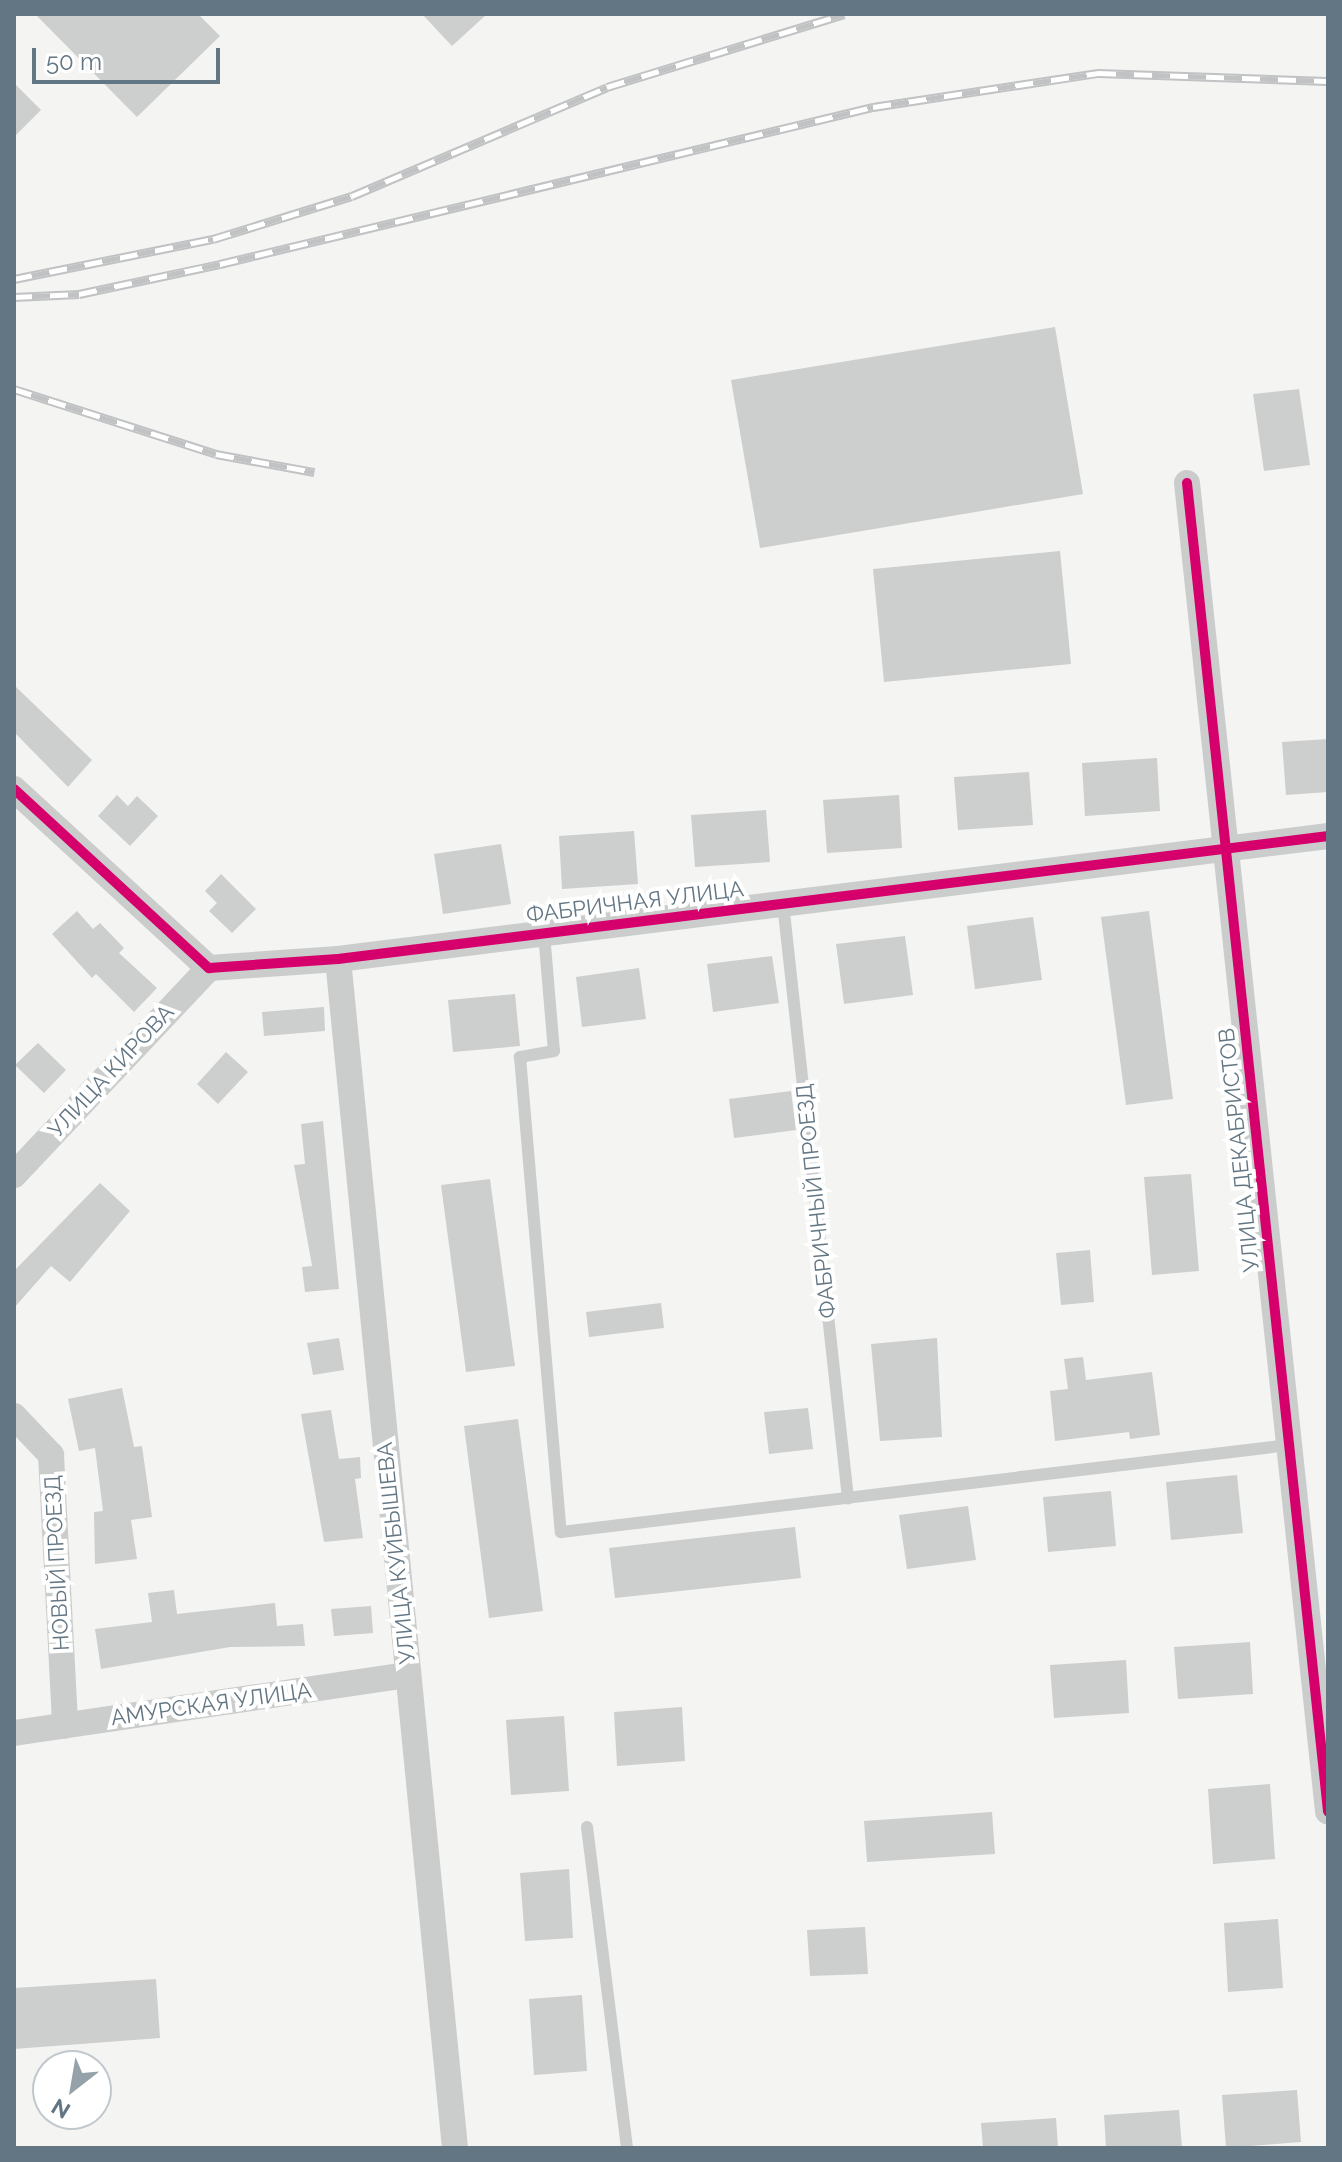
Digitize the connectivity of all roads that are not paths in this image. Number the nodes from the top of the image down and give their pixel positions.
1 (1187, 483) dead end
2 (14, 789) edge
3 (1328, 836) edge
4 (1227, 848) junction
5 (783, 903) junction
6 (544, 933) junction
7 (338, 959) junction
8 (209, 968) junction
9 (14, 1175) edge
10 (14, 1416) edge
11 (1290, 1445) junction
12 (848, 1498) junction
13 (408, 1675) junction
14 (65, 1726) junction
15 (14, 1733) edge
16 (1328, 1812) edge
17 (587, 1827) dead end
18 (455, 2148) edge
19 (627, 2148) edge

1 - 4 street, УЛИЦА ДЕКАБРИСТОВ
2 - 8 street
3 - 4 street, ФАБРИЧНАЯ УЛИЦА
4 - 5 street, ФАБРИЧНАЯ УЛИЦА
4 - 11 street, УЛИЦА ДЕКАБРИСТОВ
5 - 6 street, ФАБРИЧНАЯ УЛИЦА
5 - 12 lane, ФАБРИЧНЫЙ ПРОЕЗД
6 - 7 street, ФАБРИЧНАЯ УЛИЦА
6 - 12 lane
7 - 8 street, ФАБРИЧНАЯ УЛИЦА
7 - 13 street, УЛИЦА КУЙБЫШЕВА
8 - 9 street, УЛИЦА КИРОВА
10 - 14 street, НОВЫЙ ПРОЕЗД
11 - 12 lane
11 - 16 street, УЛИЦА ДЕКАБРИСТОВ
13 - 14 street, АМУРСКАЯ УЛИЦА
13 - 18 street, УЛИЦА КУЙБЫШЕВА
14 - 15 street, АМУРСКАЯ УЛИЦА
17 - 19 lane

